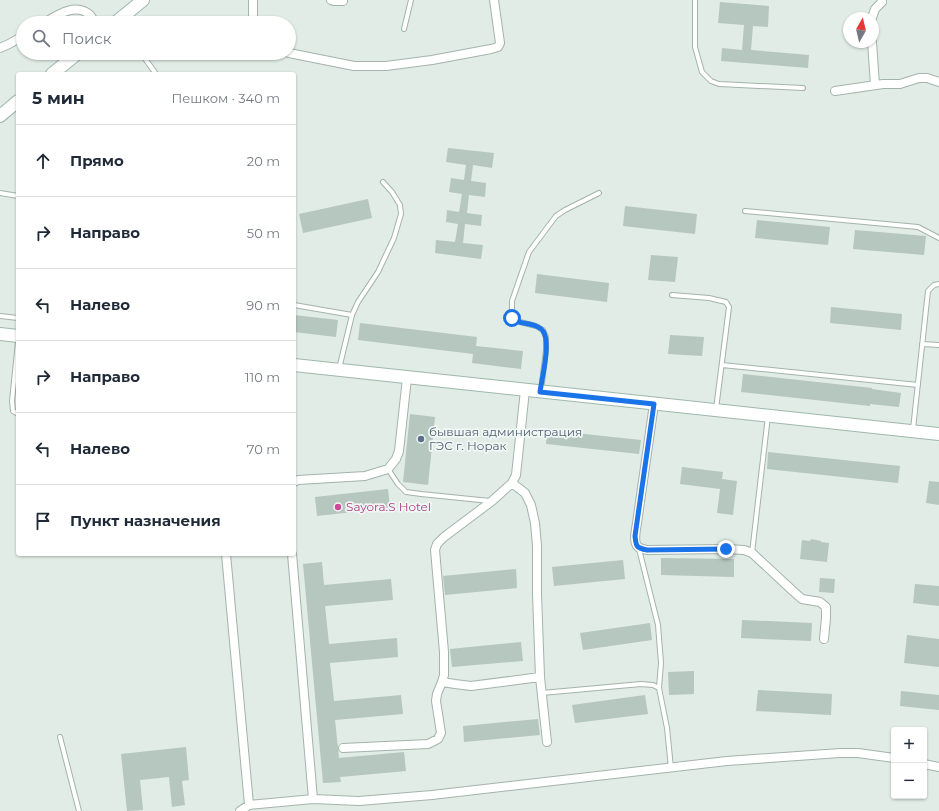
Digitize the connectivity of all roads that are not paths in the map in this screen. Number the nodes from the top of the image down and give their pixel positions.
1 (143, 0) edge
2 (253, 0) edge
3 (330, 0) edge
4 (411, 0) edge
5 (494, 0) edge
6 (694, 0) edge
7 (343, 1) dead end
8 (882, 2) dead end
9 (874, 12) edge
10 (55, 16) edge
11 (91, 16) edge
12 (123, 16) edge
13 (253, 16) edge
14 (404, 29) dead end
15 (16, 40) edge
16 (0, 48) edge
17 (872, 48) edge
18 (296, 54) edge
19 (69, 60) edge
20 (145, 60) edge
21 (54, 72) edge
22 (154, 72) edge
23 (939, 82) edge
24 (875, 85) junction
25 (803, 88) dead end
26 (835, 91) dead end
27 (16, 103) edge
28 (0, 116) edge
29 (383, 182) dead end
30 (0, 193) edge
31 (600, 193) dead end
32 (16, 196) edge
33 (745, 211) dead end
34 (939, 238) edge
35 (939, 284) edge
36 (672, 295) dead end
37 (296, 306) edge
38 (352, 315) junction
39 (0, 316) edge
40 (16, 318) edge
41 (0, 334) edge
42 (16, 336) edge
43 (922, 344) junction
44 (939, 345) edge
45 (16, 362) edge
46 (296, 365) edge
47 (722, 365) junction
48 (339, 369) junction
49 (407, 378) junction
50 (918, 385) junction
51 (525, 390) junction
52 (540, 392) junction
53 (654, 404) junction
54 (716, 411) junction
55 (16, 412) edge
56 (768, 416) junction
57 (912, 432) junction
58 (939, 434) edge
59 (388, 469) junction
60 (296, 481) edge
61 (512, 483) junction
62 (492, 501) junction
63 (639, 548) junction
64 (752, 553) junction
65 (226, 556) edge
66 (292, 556) edge
67 (824, 639) dead end
68 (540, 677) junction
69 (442, 682) junction
70 (659, 688) junction
71 (542, 693) junction
72 (60, 737) dead end
73 (547, 742) dead end
74 (343, 748) dead end
75 (891, 758) edge
76 (927, 765) edge
77 (939, 767) edge
78 (671, 768) junction
79 (313, 799) junction
80 (249, 805) junction
81 (79, 811) edge
82 (240, 811) edge

1 - 12 main road
2 - 13 street
3 - 7 street
4 - 14 lane
5 - 18 street
6 - 25 lane
8 - 9 street
10 - 11 street
15 - 16 street
17 - 24 street
19 - 21 main road
20 - 22 lane
23 - 24 street
24 - 26 street
27 - 28 main road
29 - 38 lane
30 - 32 lane
31 - 52 lane
33 - 34 lane
35 - 43 lane
36 - 47 lane
37 - 38 lane
38 - 48 lane
39 - 40 lane
41 - 42 main road
43 - 44 lane
43 - 50 lane
45 - 55 lane
46 - 48 main road
47 - 50 lane
47 - 54 lane
48 - 49 main road
49 - 51 main road
49 - 59 street
50 - 57 lane
51 - 52 main road
51 - 61 street
52 - 53 main road
53 - 54 main road
53 - 63 street
54 - 56 main road
56 - 57 main road
56 - 64 lane
57 - 58 main road
59 - 60 street
59 - 62 lane
61 - 62 street
61 - 68 street
62 - 69 street
63 - 64 street
63 - 70 lane
64 - 67 street
65 - 80 street
66 - 79 street
68 - 69 street
68 - 71 street
69 - 74 street
70 - 71 lane
70 - 78 lane
71 - 73 street
72 - 81 lane
75 - 78 street
76 - 77 street
78 - 79 street
79 - 80 street
80 - 82 street

